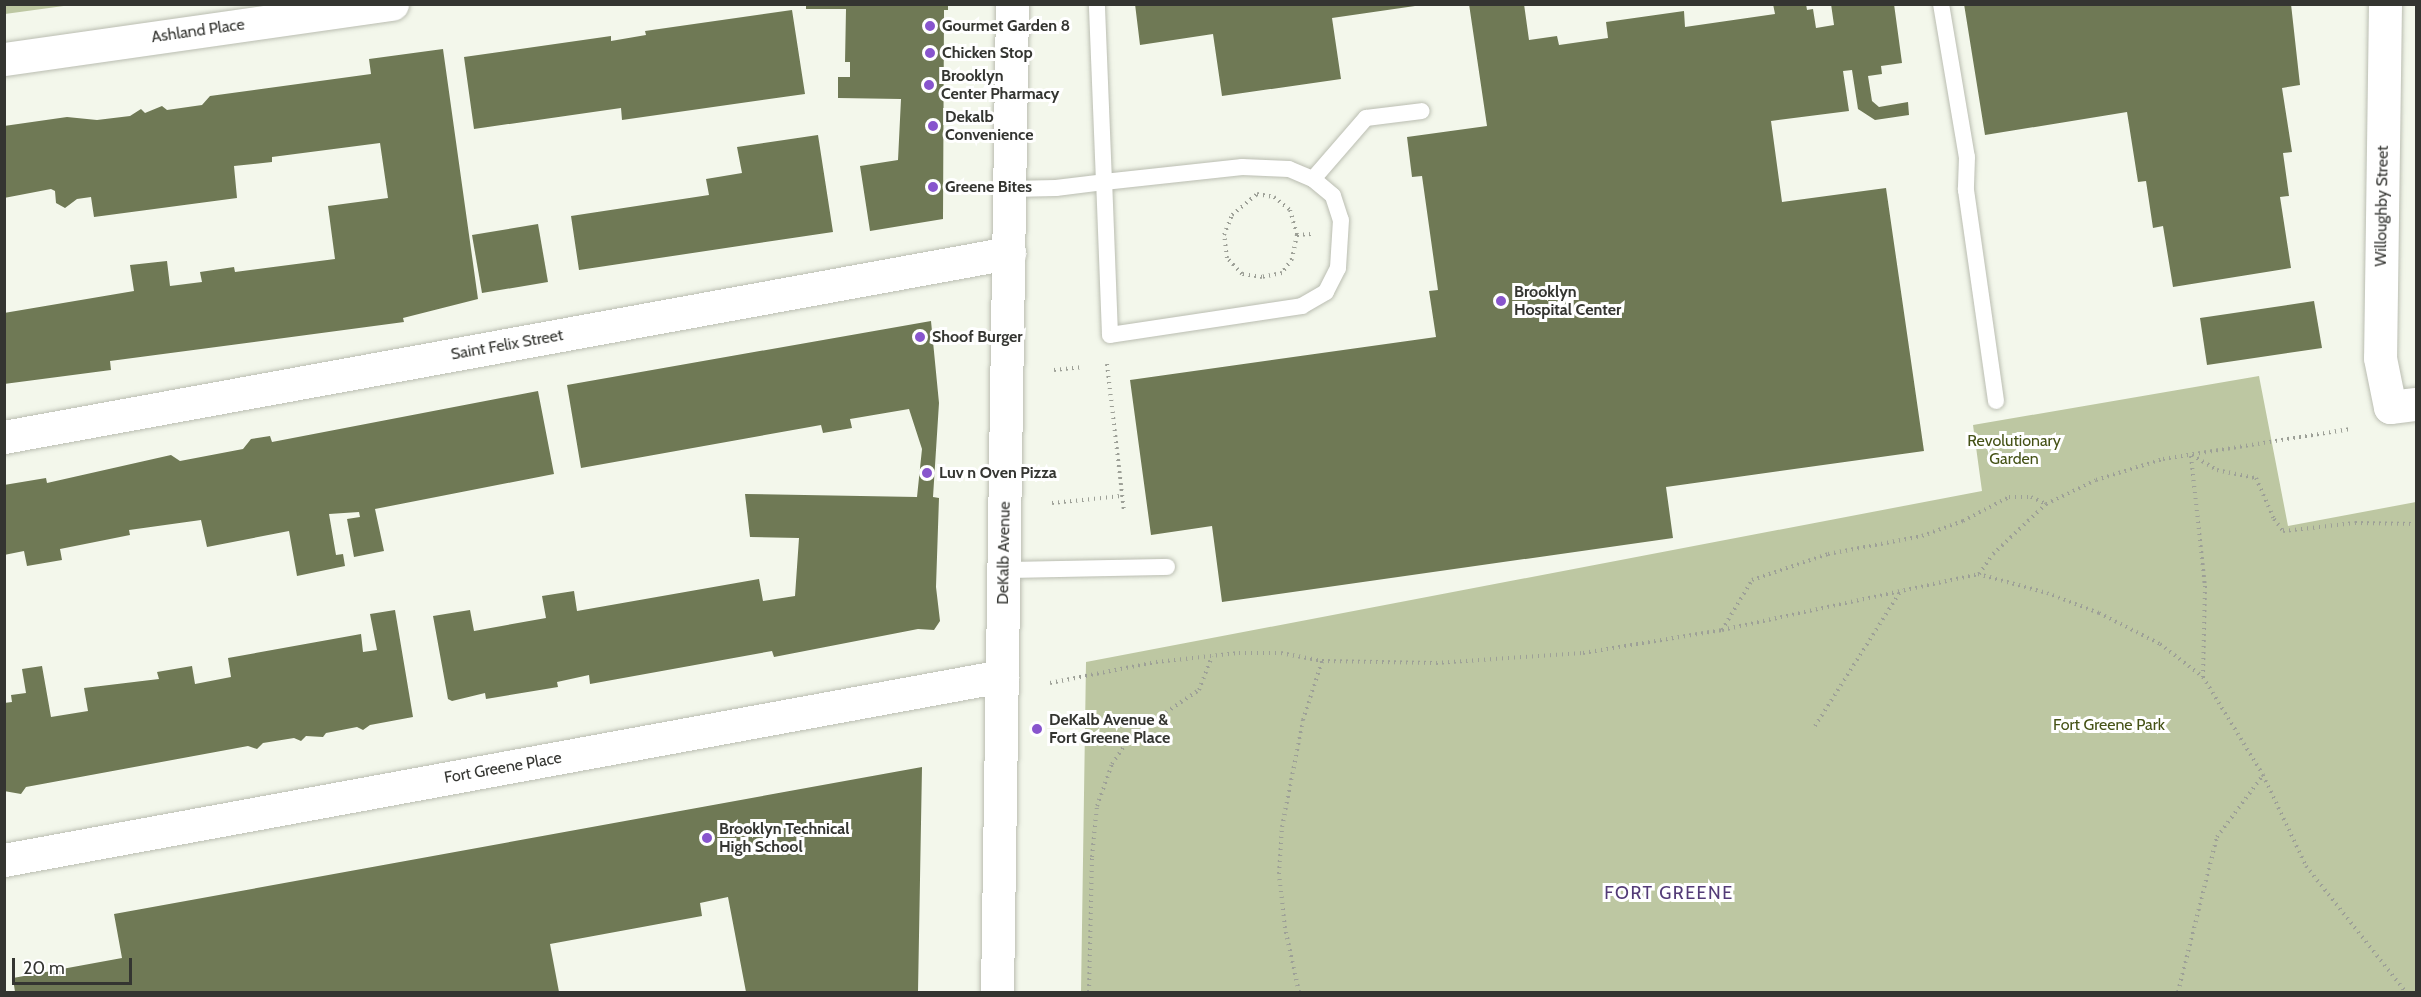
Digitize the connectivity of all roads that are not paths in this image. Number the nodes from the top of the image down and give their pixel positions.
1 (392, 4) edge
2 (1012, 4) edge
3 (1097, 4) edge
4 (1941, 4) edge
5 (2385, 4) edge
6 (342, 8) edge
7 (4, 59) edge
8 (1422, 111) dead end
9 (1313, 179) junction
10 (1104, 182) junction
11 (1010, 189) junction
12 (1009, 253) junction
13 (1996, 401) dead end
14 (2403, 405) edge
15 (4, 437) edge
16 (1167, 567) dead end
17 (1004, 570) junction
18 (1002, 676) junction
19 (4, 860) edge
20 (997, 993) edge

1 - 6 street, Ashland Place
2 - 11 street, DeKalb Avenue
3 - 10 lane
4 - 13 lane
5 - 14 street, Willoughby Street
6 - 7 street, Ashland Place
8 - 9 lane
9 - 10 lane
9 - 10 lane
10 - 11 lane
11 - 12 street, DeKalb Avenue
12 - 15 street, Saint Felix Street
12 - 17 street, DeKalb Avenue
16 - 17 lane
17 - 18 street, DeKalb Avenue
18 - 19 street, Fort Greene Place
18 - 20 street, DeKalb Avenue

